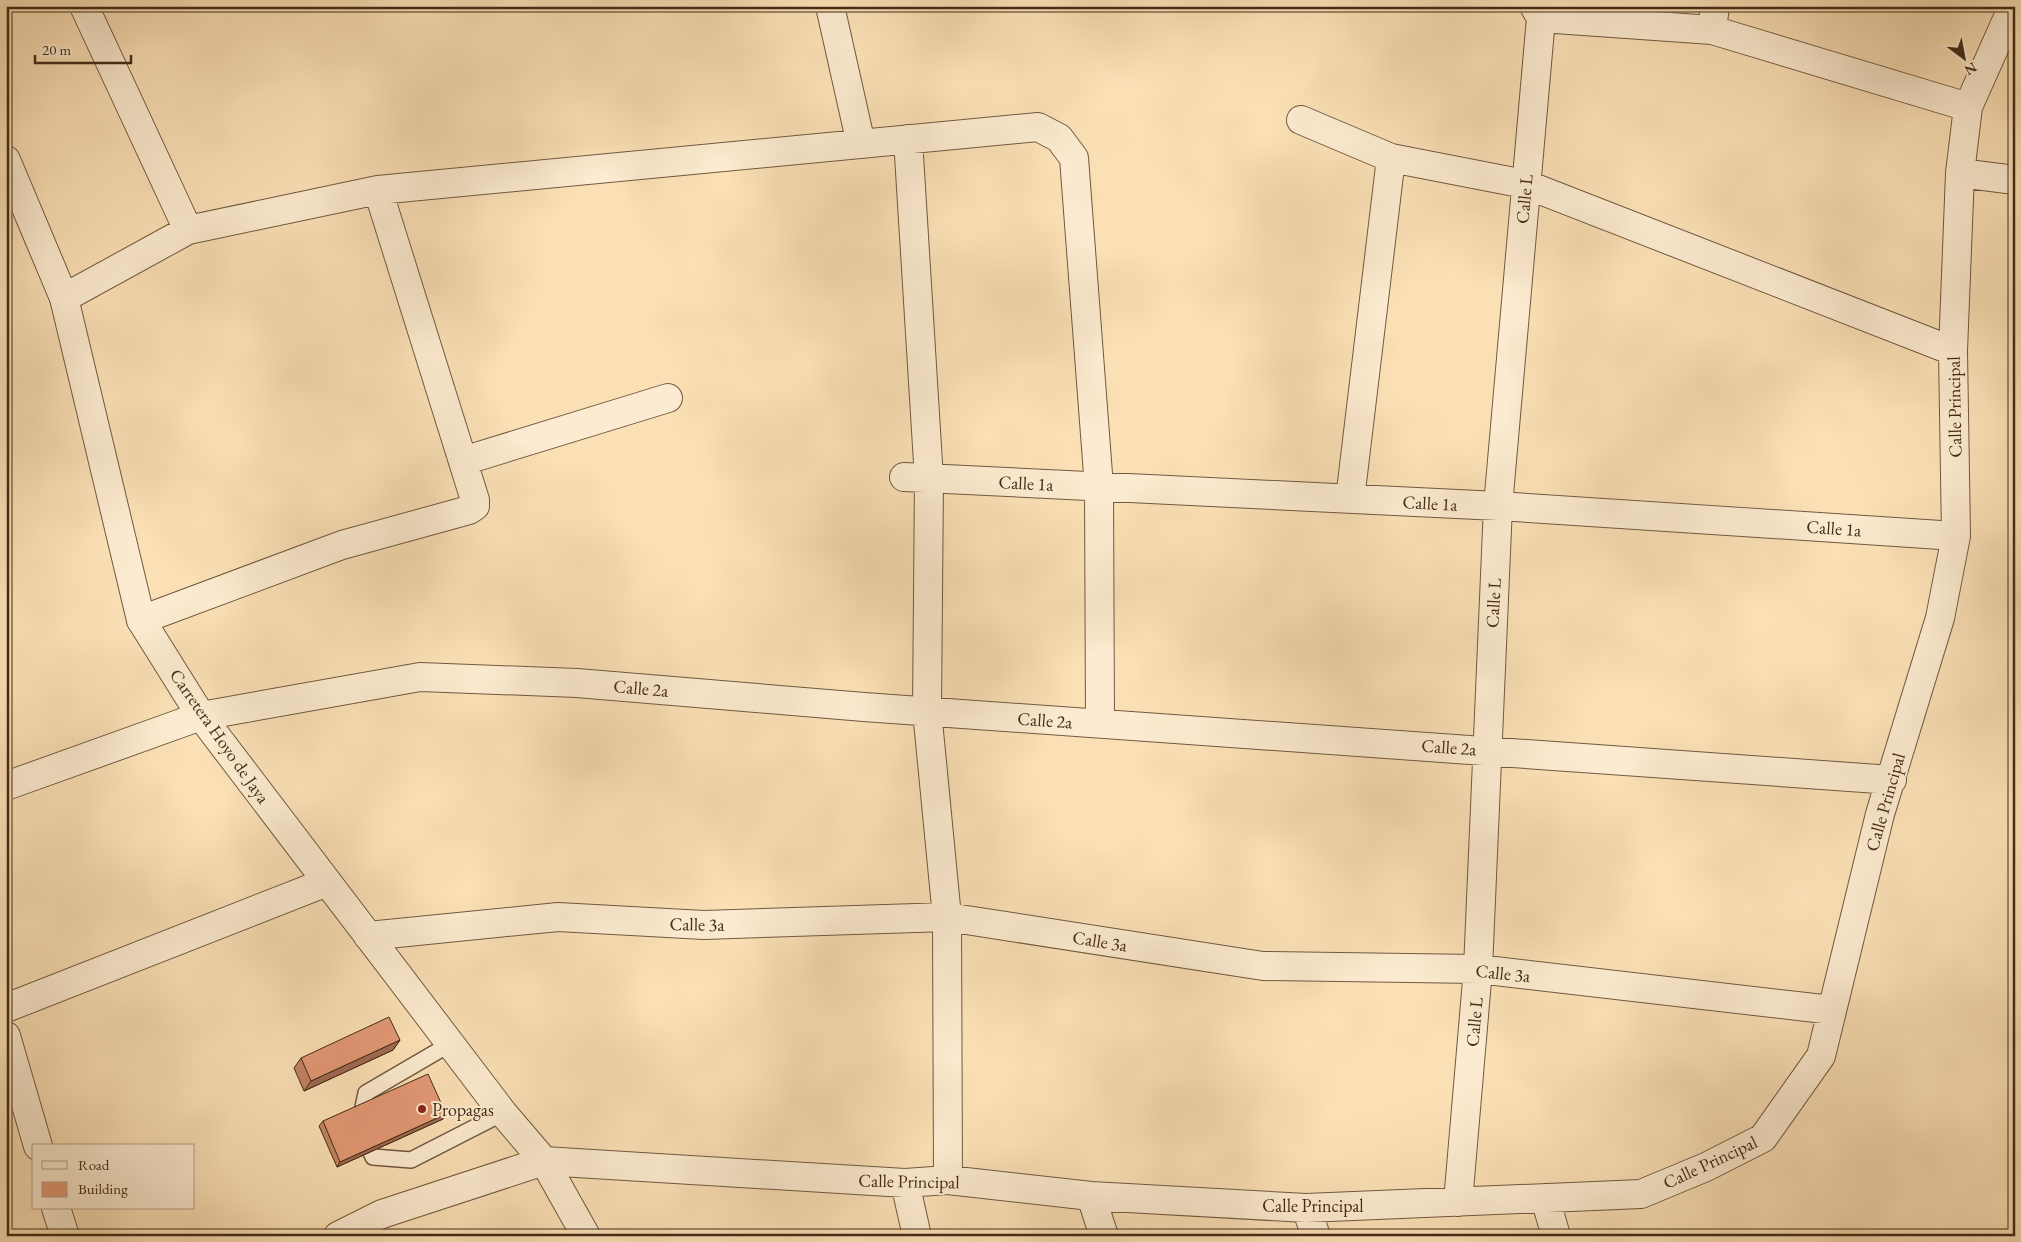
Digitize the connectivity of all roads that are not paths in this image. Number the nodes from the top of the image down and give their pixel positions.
1 (84, 6) edge
2 (830, 6) edge
3 (2013, 6) edge
4 (1537, 12) edge
5 (1713, 18) edge
6 (1968, 107) junction
7 (1301, 120) dead end
8 (908, 139) junction
9 (861, 144) junction
10 (1391, 158) junction
11 (6, 160) edge
12 (1960, 173) junction
13 (2015, 180) edge
14 (1525, 184) junction
15 (378, 190) junction
16 (188, 230) junction
17 (64, 298) junction
18 (1953, 351) junction
19 (668, 398) dead end
20 (463, 461) junction
21 (916, 478) junction
22 (1099, 487) junction
23 (1350, 499) junction
24 (1498, 506) junction
25 (1956, 536) junction
26 (141, 620) junction
27 (927, 711) junction
28 (201, 716) junction
29 (1100, 723) junction
30 (1486, 750) junction
31 (1892, 780) junction
32 (6, 786) edge
33 (327, 882) junction
34 (947, 918) junction
35 (368, 936) junction
36 (1478, 969) junction
37 (6, 1008) edge
38 (1832, 1010) junction
39 (6, 1036) edge
40 (450, 1044) junction
41 (502, 1113) junction
42 (37, 1144) edge
43 (544, 1161) junction
44 (948, 1180) junction
45 (905, 1182) junction
46 (1092, 1196) junction
47 (1545, 1198) junction
48 (1458, 1202) junction
49 (1306, 1208) junction
50 (57, 1210) edge
51 (65, 1236) edge
52 (338, 1236) edge
53 (586, 1236) edge
54 (917, 1236) edge
55 (1104, 1236) edge
56 (1316, 1236) edge
57 (1556, 1236) edge

1 - 16 street
2 - 9 street
3 - 6 street, Calle Principal
4 - 5 street
4 - 14 street, Calle L
5 - 6 street
6 - 12 street, Calle Principal
7 - 10 street
8 - 9 street
8 - 21 street
8 - 22 street
9 - 15 street
10 - 14 street
10 - 23 street
11 - 17 street, Carretera Hoyo de Jaya
12 - 13 street
12 - 18 street, Calle Principal
14 - 18 street
14 - 24 street, Calle L
15 - 16 street
15 - 20 street
16 - 17 street
17 - 26 street, Carretera Hoyo de Jaya
18 - 25 street, Calle Principal
19 - 20 street
20 - 26 street
21 - 22 street, Calle 1a
21 - 27 street
22 - 23 street, Calle 1a
22 - 29 street
23 - 24 street, Calle 1a
24 - 25 street, Calle 1a
24 - 30 street, Calle L
25 - 31 street, Calle Principal
26 - 28 street, Carretera Hoyo de Jaya
27 - 28 street, Calle 2a
27 - 29 street, Calle 2a
27 - 34 street
28 - 32 street, Calle 2a
28 - 33 street, Carretera Hoyo de Jaya
29 - 30 street, Calle 2a
30 - 31 street, Calle 2a
30 - 36 street, Calle L
31 - 38 street, Calle Principal
33 - 35 street, Carretera Hoyo de Jaya
33 - 37 street
34 - 35 street, Calle 3a
34 - 36 street, Calle 3a
34 - 44 street
35 - 40 street, Carretera Hoyo de Jaya
36 - 38 street, Calle 3a
36 - 48 street, Calle L
38 - 47 street, Calle Principal
39 - 42 street
40 - 41 street, Carretera Hoyo de Jaya
40 - 41 lane
41 - 43 street, Carretera Hoyo de Jaya
43 - 45 street, Calle Principal
43 - 52 street
43 - 53 street, Carretera Hoyo de Jaya
44 - 45 street, Calle Principal
44 - 46 street, Calle Principal
45 - 54 street
46 - 49 street, Calle Principal
46 - 55 street
47 - 48 street, Calle Principal
47 - 57 street
48 - 49 street, Calle Principal
49 - 56 street
50 - 51 street

